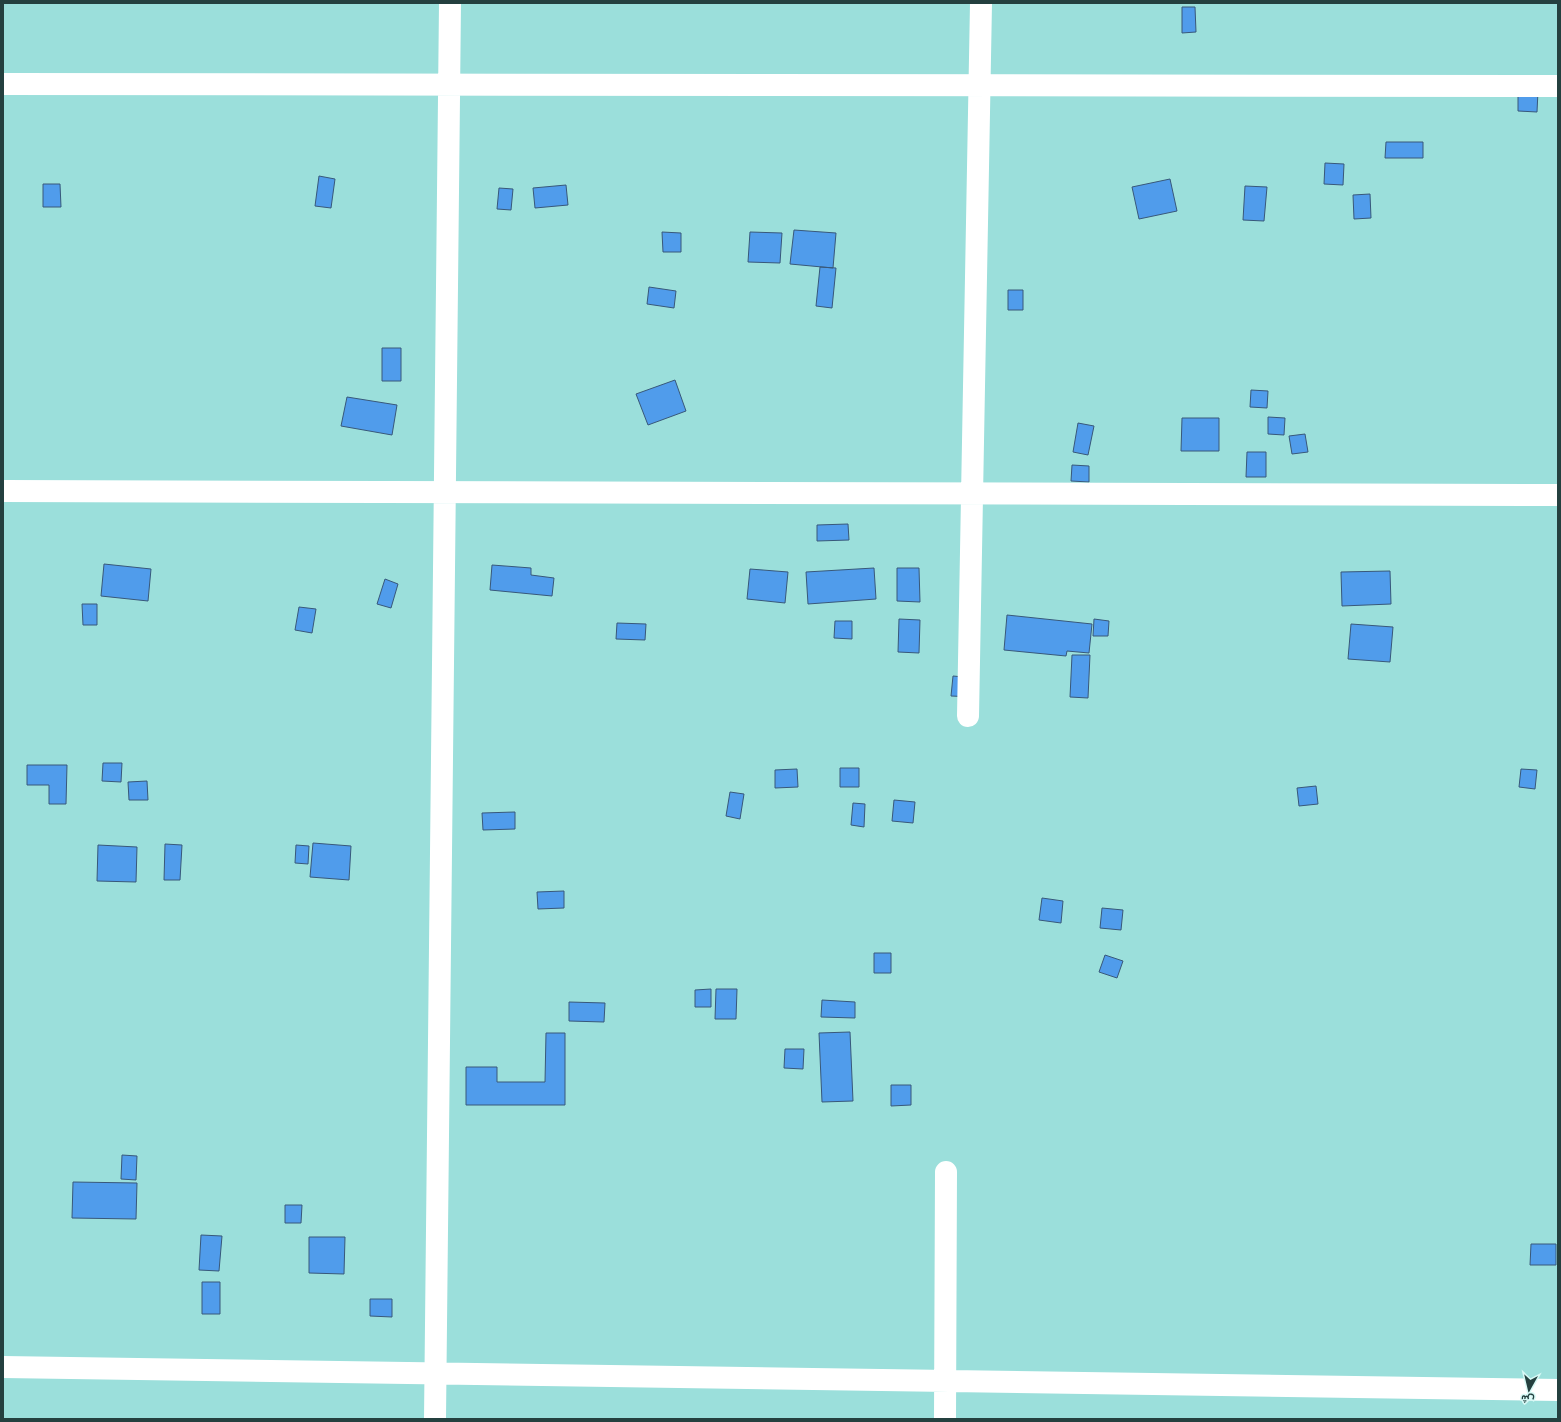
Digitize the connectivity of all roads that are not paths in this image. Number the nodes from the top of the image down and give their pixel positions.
1 (450, 3) edge
2 (981, 3) edge
3 (3, 84) edge
4 (450, 84) junction
5 (979, 85) junction
6 (1558, 86) edge
7 (3, 491) edge
8 (445, 492) junction
9 (972, 494) junction
10 (1558, 495) edge
11 (968, 716) dead end
12 (946, 1172) dead end
13 (3, 1367) edge
14 (435, 1374) junction
15 (945, 1381) junction
16 (1558, 1390) edge
17 (435, 1419) edge
18 (945, 1419) edge

1 - 4 street
2 - 5 street
3 - 4 street
4 - 5 street
4 - 8 street
5 - 6 street
5 - 9 street
7 - 8 street
8 - 9 street
8 - 14 street
9 - 10 street
9 - 11 street
12 - 15 street
13 - 14 street
14 - 15 street
14 - 17 street
15 - 16 street
15 - 18 street

